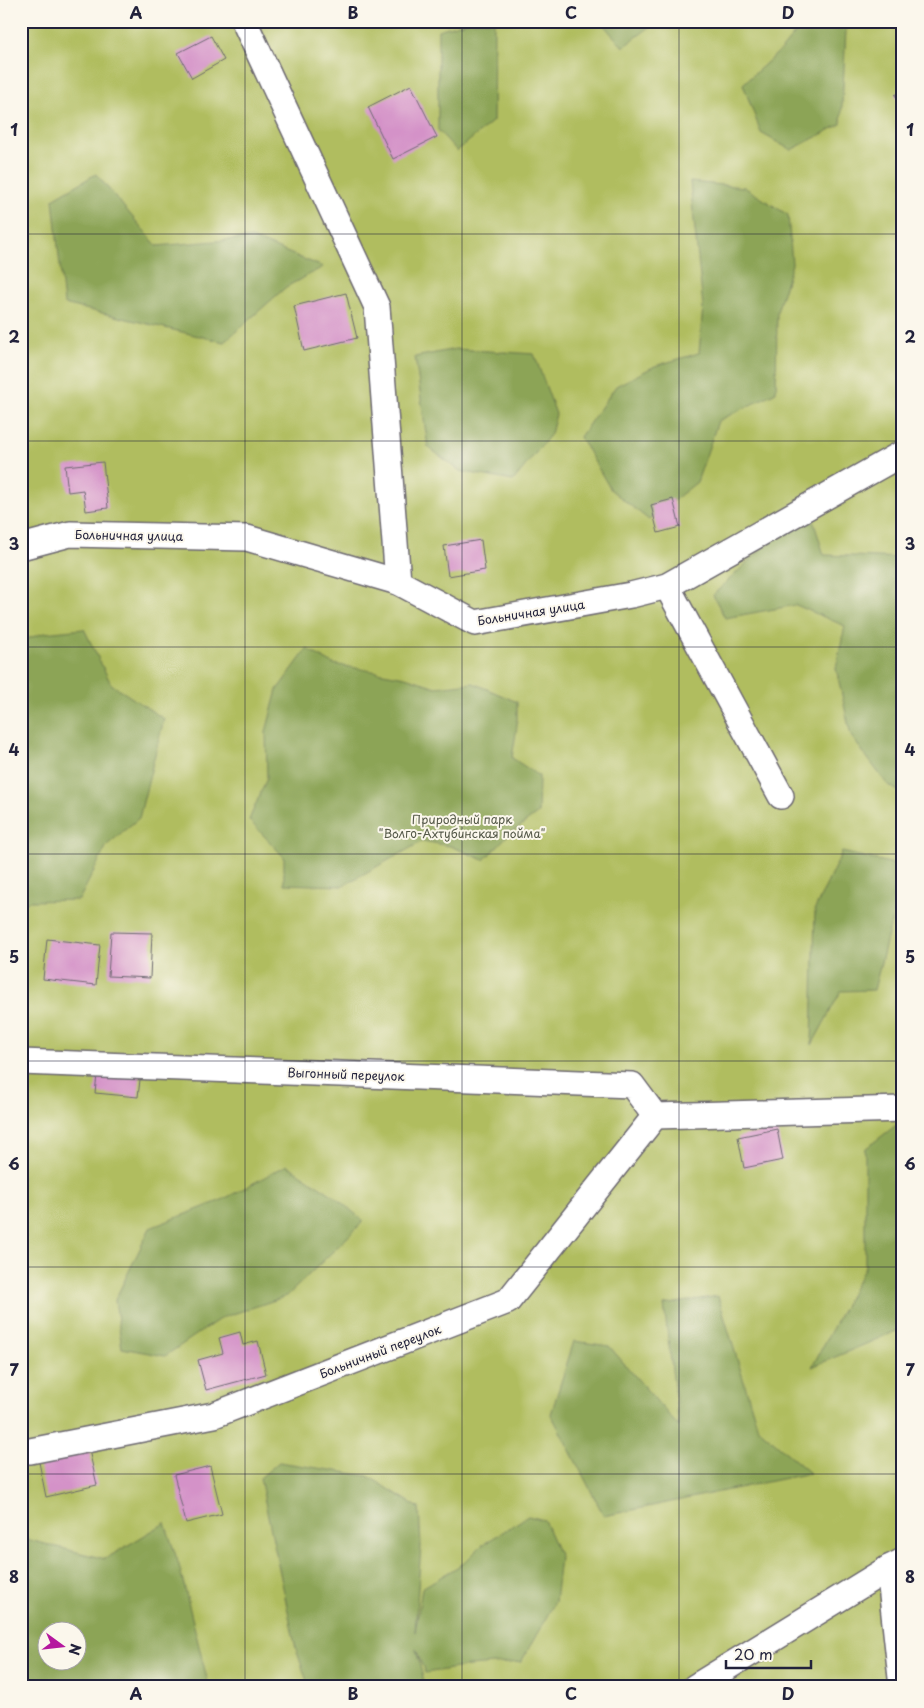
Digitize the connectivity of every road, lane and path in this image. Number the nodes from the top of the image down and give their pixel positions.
1 (244, 21) edge
2 (903, 453) edge
3 (21, 547) edge
4 (398, 582) junction
5 (667, 586) junction
6 (781, 796) dead end
7 (21, 1062) edge
8 (903, 1109) edge
9 (655, 1116) junction
10 (21, 1451) edge
11 (896, 1564) edge
12 (695, 1687) edge
13 (902, 1687) edge

1 - 4 street
2 - 5 street, Больничная улица
3 - 4 street, Больничная улица
4 - 5 street, Больничная улица
5 - 6 street
7 - 9 street, Выгонный переулок
8 - 9 street
9 - 10 street, Больничный переулок
11 - 12 street
11 - 13 street

